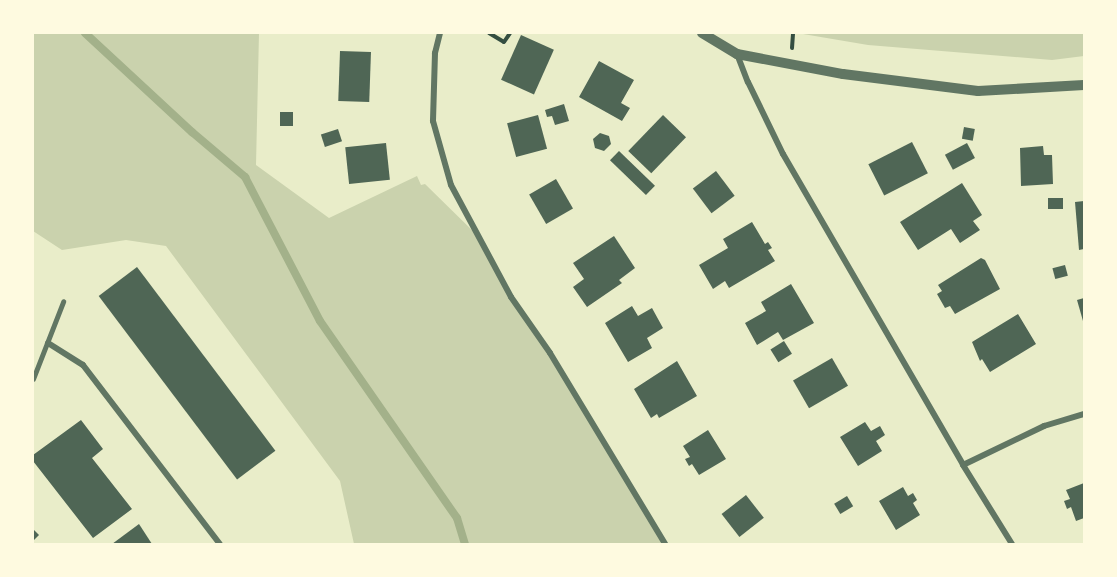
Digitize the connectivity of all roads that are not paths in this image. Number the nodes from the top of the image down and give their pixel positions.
1 (440, 33) edge
2 (702, 33) edge
3 (737, 54) junction
4 (1084, 85) edge
5 (63, 302) dead end
6 (48, 343) junction
7 (33, 379) edge
8 (1084, 414) edge
9 (963, 465) junction
10 (220, 544) edge
11 (664, 544) edge
12 (1012, 544) edge

1 - 11 street
2 - 3 street
3 - 4 street
3 - 9 street
5 - 6 lane
6 - 7 lane
6 - 10 street
8 - 9 street
9 - 12 street

